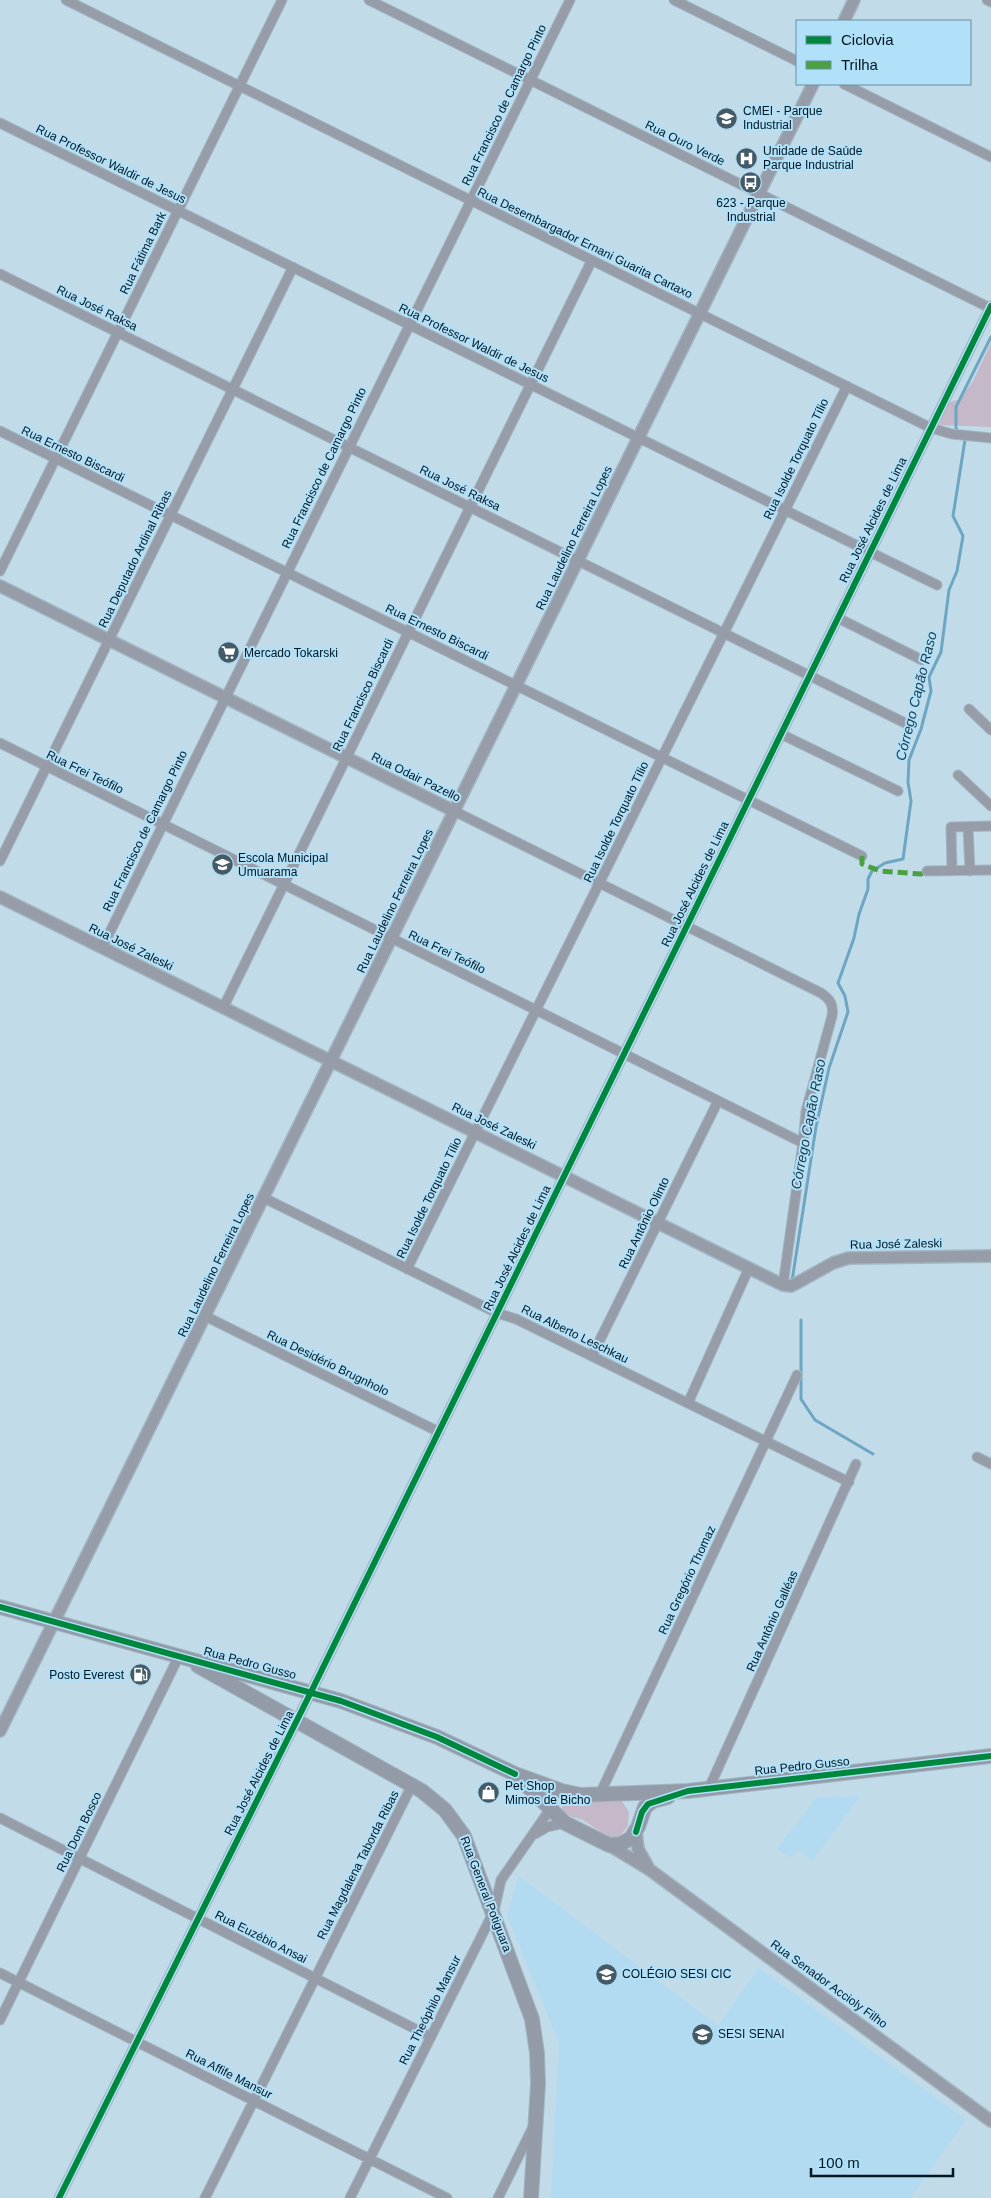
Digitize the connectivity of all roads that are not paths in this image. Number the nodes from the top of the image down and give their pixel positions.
1 (66, 0) edge
2 (282, 0) edge
3 (369, 0) edge
4 (570, 0) edge
5 (674, 0) edge
6 (854, 0) edge
7 (987, 0) edge
8 (991, 2) edge
9 (844, 20) edge
10 (796, 61) edge
11 (530, 80) junction
12 (813, 85) edge
13 (846, 85) edge
14 (240, 86) junction
15 (0, 123) edge
16 (991, 156) edge
17 (759, 194) junction
18 (471, 200) junction
19 (178, 211) junction
20 (592, 260) junction
21 (293, 268) junction
22 (0, 274) edge
23 (990, 307) edge
24 (700, 313) junction
25 (409, 325) junction
26 (118, 332) junction
27 (530, 385) junction
28 (846, 386) junction
29 (233, 389) junction
30 (931, 428) junction
31 (0, 431) edge
32 (638, 438) junction
33 (991, 438) edge
34 (349, 447) junction
35 (56, 459) junction
36 (470, 507) junction
37 (785, 510) junction
38 (170, 515) junction
39 (870, 552) junction
40 (578, 560) junction
41 (0, 571) edge
42 (287, 572) junction
43 (937, 585) dead end
44 (0, 586) edge
45 (838, 618) junction
46 (408, 632) junction
47 (724, 633) junction
48 (109, 640) junction
49 (922, 660) dead end
50 (810, 676) junction
51 (516, 686) junction
52 (225, 698) junction
53 (969, 709) dead end
54 (909, 725) dead end
55 (991, 730) edge
56 (781, 734) junction
57 (0, 743) edge
58 (662, 757) junction
59 (346, 758) junction
60 (47, 766) junction
61 (958, 775) dead end
62 (898, 791) dead end
63 (749, 800) junction
64 (991, 806) edge
65 (454, 811) junction
66 (163, 824) junction
67 (991, 826) edge
68 (968, 827) junction
69 (862, 856) dead end
70 (0, 861) edge
71 (991, 870) edge
72 (927, 871) dead end
73 (952, 871) junction
74 (970, 871) junction
75 (600, 883) junction
76 (284, 884) junction
77 (0, 897) edge
78 (687, 926) junction
79 (392, 938) junction
80 (102, 948) junction
81 (223, 1008) junction
82 (536, 1010) junction
83 (624, 1054) junction
84 (331, 1061) junction
85 (718, 1100) junction
86 (475, 1133) junction
87 (803, 1143) junction
88 (564, 1176) junction
89 (264, 1198) junction
90 (658, 1223) junction
91 (991, 1256) edge
92 (749, 1268) junction
93 (408, 1269) junction
94 (783, 1285) junction
95 (497, 1314) junction
96 (206, 1316) junction
97 (592, 1356) junction
98 (797, 1375) dead end
99 (688, 1403) junction
100 (438, 1432) junction
101 (766, 1441) junction
102 (977, 1457) dead end
103 (856, 1464) dead end
104 (991, 1464) edge
105 (848, 1482) junction
106 (0, 1607) edge
107 (55, 1622) junction
108 (179, 1656) junction
109 (311, 1692) junction
110 (297, 1722) junction
111 (0, 1731) edge
112 (991, 1756) edge
113 (515, 1774) junction
114 (412, 1784) junction
115 (710, 1788) junction
116 (562, 1791) junction
117 (688, 1791) junction
118 (630, 1794) junction
119 (599, 1796) junction
120 (551, 1808) junction
121 (641, 1816) junction
122 (0, 1818) edge
123 (565, 1823) junction
124 (636, 1832) junction
125 (532, 1836) junction
126 (609, 1845) junction
127 (80, 1858) junction
128 (650, 1870) junction
129 (494, 1911) junction
130 (198, 1919) junction
131 (0, 1973) edge
132 (315, 1978) junction
133 (19, 1982) junction
134 (0, 2020) edge
135 (431, 2037) junction
136 (137, 2042) junction
137 (254, 2101) junction
138 (536, 2121) junction
139 (991, 2121) edge
140 (370, 2159) junction
141 (59, 2198) edge
142 (205, 2198) edge
143 (350, 2198) edge
144 (447, 2198) edge
145 (498, 2198) edge
146 (531, 2198) edge

1 - 14 street, Rua Desembargador Ernani Guarita Cartaxo
2 - 14 street, Rua Fátima Bark
3 - 11 street, Rua Ouro Verde
4 - 11 street, Rua Francisco de Camargo Pinto
5 - 10 street
6 - 9 street
7 - 8 street
11 - 17 street, Rua Ouro Verde
11 - 18 street, Rua Francisco de Camargo Pinto
12 - 17 street, Rua Laudelino Ferreira Lopes
13 - 16 street
14 - 18 street, Rua Desembargador Ernani Guarita Cartaxo
14 - 19 street, Rua Fátima Bark
15 - 19 street, Rua Professor Waldir de Jesus
17 - 23 street, Rua Ouro Verde
17 - 24 street, Rua Laudelino Ferreira Lopes
18 - 20 street, Rua Desembargador Ernani Guarita Cartaxo
18 - 25 street, Rua Francisco de Camargo Pinto
19 - 21 street, Rua Professor Waldir de Jesus
19 - 26 street, Rua Fátima Bark
20 - 24 street, Rua Desembargador Ernani Guarita Cartaxo
20 - 27 street, Rua Francisco Biscardi
21 - 25 street, Rua Professor Waldir de Jesus
21 - 29 street, Rua Deputado Ardinal Ribas
22 - 26 street, Rua José Raksa
23 - 30 street, Rua José Alcides de Lima
24 - 28 street, Rua Desembargador Ernani Guarita Cartaxo
24 - 32 street, Rua Laudelino Ferreira Lopes
25 - 27 street, Rua Professor Waldir de Jesus
25 - 34 street, Rua Francisco de Camargo Pinto
26 - 29 street, Rua José Raksa
26 - 35 street, Rua Fátima Bark
27 - 32 street, Rua Professor Waldir de Jesus
27 - 36 street, Rua Francisco Biscardi
28 - 30 street, Rua Desembargador Ernani Guarita Cartaxo
28 - 37 street, Rua Isolde Torquato Tílio
29 - 34 street, Rua José Raksa
29 - 38 street, Rua Deputado Ardinal Ribas
30 - 33 street, Rua Desembargador Ernani Guarita Cartaxo
30 - 39 street, Rua José Alcides de Lima
31 - 35 street, Rua Ernesto Biscardi
32 - 37 street, Rua Professor Waldir de Jesus
32 - 40 street, Rua Laudelino Ferreira Lopes
34 - 36 street, Rua José Raksa
34 - 42 street, Rua Francisco de Camargo Pinto
35 - 38 street, Rua Ernesto Biscardi
35 - 41 street, Rua Fátima Bark
36 - 40 street, Rua José Raksa
36 - 46 street, Rua Francisco Biscardi
37 - 39 street, Rua Professor Waldir de Jesus
37 - 47 street, Rua Isolde Torquato Tílio
38 - 42 street, Rua Ernesto Biscardi
38 - 48 street, Rua Deputado Ardinal Ribas
39 - 43 street, Rua Professor Waldir de Jesus
39 - 45 street, Rua José Alcides de Lima
40 - 47 street, Rua José Raksa
40 - 51 street, Rua Laudelino Ferreira Lopes
42 - 46 street, Rua Ernesto Biscardi
42 - 52 street, Rua Francisco de Camargo Pinto
44 - 48 street, Rua Odair Pazello
45 - 49 street
45 - 50 street, Rua José Alcides de Lima
46 - 51 street, Rua Ernesto Biscardi
46 - 59 street, Rua Francisco Biscardi
47 - 50 street, Rua José Raksa
47 - 58 street, Rua Isolde Torquato Tílio
48 - 52 street, Rua Odair Pazello
48 - 60 street, Rua Deputado Ardinal Ribas
50 - 54 street, Rua José Raksa
50 - 56 street, Rua José Alcides de Lima
51 - 58 street, Rua Ernesto Biscardi
51 - 65 street, Rua Laudelino Ferreira Lopes
52 - 59 street, Rua Odair Pazello
52 - 66 street, Rua Francisco de Camargo Pinto
53 - 55 street
56 - 62 street
56 - 63 street, Rua José Alcides de Lima
57 - 60 street, Rua Frei Teófilo
58 - 63 street, Rua Ernesto Biscardi
58 - 75 street, Rua Isolde Torquato Tílio
59 - 65 street, Rua Odair Pazello
59 - 76 street, Rua Francisco Biscardi
60 - 66 street, Rua Frei Teófilo
60 - 70 street, Rua Deputado Ardinal Ribas
61 - 64 street
63 - 69 street, Rua Ernesto Biscardi
63 - 78 street, Rua José Alcides de Lima
65 - 75 street, Rua Odair Pazello
65 - 79 street, Rua Laudelino Ferreira Lopes
66 - 76 street, Rua Frei Teófilo
66 - 80 street, Rua Francisco de Camargo Pinto
67 - 68 street
68 - 73 street
68 - 74 street
71 - 74 street
72 - 73 street
73 - 74 street
75 - 78 street, Rua Odair Pazello
75 - 82 street, Rua Isolde Torquato Tílio
76 - 79 street, Rua Frei Teófilo
76 - 81 street, Rua Francisco Biscardi
77 - 80 street, Rua José Zaleski
78 - 83 street, Rua José Alcides de Lima
78 - 87 street, Rua Odair Pazello
79 - 82 street, Rua Frei Teófilo
79 - 84 street, Rua Laudelino Ferreira Lopes
80 - 81 street, Rua José Zaleski
81 - 84 street, Rua José Zaleski
82 - 83 street, Rua Frei Teófilo
82 - 86 street, Rua Isolde Torquato Tílio
83 - 85 street, Rua Frei Teófilo
83 - 88 street, Rua José Alcides de Lima
84 - 86 street, Rua José Zaleski
84 - 89 street, Rua Laudelino Ferreira Lopes
85 - 87 street, Rua Frei Teófilo
85 - 90 street, Rua Antônio Olinto
86 - 88 street, Rua José Zaleski
86 - 93 street, Rua Isolde Torquato Tílio
87 - 94 street
88 - 90 street, Rua José Zaleski
88 - 95 street, Rua José Alcides de Lima
89 - 93 street, Rua Alberto Leschkau
89 - 96 street, Rua Laudelino Ferreira Lopes
90 - 92 street, Rua José Zaleski
90 - 97 street, Rua Antônio Olinto
91 - 94 street, Rua José Zaleski
92 - 94 street, Rua José Zaleski
92 - 99 street
93 - 95 street, Rua Alberto Leschkau
95 - 97 street, Rua Alberto Leschkau
95 - 100 street, Rua José Alcides de Lima
96 - 100 street, Rua Desidério Brugnholo
96 - 107 street, Rua Laudelino Ferreira Lopes
97 - 99 street, Rua Alberto Leschkau
98 - 101 street, Rua Gregório Thomaz
99 - 101 street, Rua Alberto Leschkau
100 - 109 street, Rua José Alcides de Lima
101 - 105 street, Rua Alberto Leschkau
101 - 119 street, Rua Gregório Thomaz
102 - 104 street
103 - 105 street, Rua Antônio Galléas
105 - 115 street, Rua Antônio Galléas
106 - 107 main road, Rua Pedro Gusso
107 - 108 main road, Rua Pedro Gusso
107 - 111 street, Rua Laudelino Ferreira Lopes
108 - 109 main road, Rua Pedro Gusso
108 - 110 main road, Rua General Potiguara
108 - 127 street, Rua Dom Bosco
109 - 110 street, Rua José Alcides de Lima
109 - 113 main road, Rua Pedro Gusso
110 - 114 main road, Rua General Potiguara
110 - 130 street, Rua José Alcides de Lima
112 - 115 main road, Rua Pedro Gusso
113 - 116 main road, Rua Pedro Gusso
113 - 120 main road, Rua Pedro Gusso
114 - 129 main road, Rua General Potiguara
114 - 132 street, Rua Magdalena Taborda Ribas
115 - 117 main road, Rua Pedro Gusso
116 - 119 main road, Rua Pedro Gusso
116 - 120 main road
117 - 118 main road, Rua Pedro Gusso
117 - 121 main road, Rua Pedro Gusso
118 - 119 main road, Rua Pedro Gusso
118 - 121 main road
120 - 123 main road, Rua Pedro Gusso
120 - 125 street, Rua Theóphilo Mansur
121 - 124 main road
122 - 127 street, Rua Euzébio Ansai
123 - 125 street, Rua Theóphilo Mansur
123 - 126 main road, Rua Pedro Gusso
124 - 126 main road
124 - 128 street, Rua Senador Accioly Filho
125 - 129 street, Rua Theóphilo Mansur
126 - 128 street, Rua Senador Accioly Filho
127 - 130 street, Rua Euzébio Ansai
127 - 133 street, Rua Dom Bosco
128 - 139 street, Rua Senador Accioly Filho
129 - 135 street, Rua Theóphilo Mansur
129 - 138 main road, Rua General Potiguara
130 - 132 street, Rua Euzébio Ansai
130 - 136 street, Rua José Alcides de Lima
131 - 133 street, Rua Affife Mansur
132 - 135 street, Rua Euzébio Ansai
132 - 137 street, Rua Magdalena Taborda Ribas
133 - 134 street, Rua Dom Bosco
133 - 136 street, Rua Affife Mansur
135 - 140 street, Rua Theóphilo Mansur
136 - 137 street, Rua Affife Mansur
136 - 141 street, Rua José Alcides de Lima
137 - 140 street, Rua Affife Mansur
137 - 142 street, Rua Magdalena Taborda Ribas
138 - 145 street
138 - 146 main road, Rua General Potiguara
140 - 143 street, Rua Theóphilo Mansur
140 - 144 street, Rua Affife Mansur

